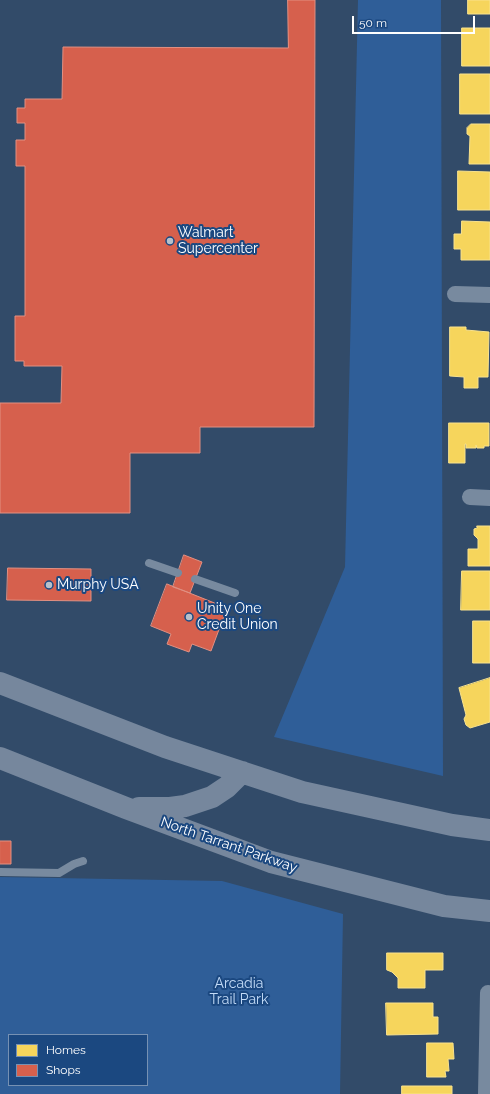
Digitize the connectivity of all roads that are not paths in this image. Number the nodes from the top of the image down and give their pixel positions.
1 (455, 294) dead end
2 (490, 295) edge
3 (470, 497) dead end
4 (490, 498) edge
5 (149, 563) dead end
6 (178, 573) dead end
7 (195, 579) dead end
8 (235, 593) dead end
9 (0, 683) edge
10 (0, 758) edge
11 (242, 772) junction
12 (126, 808) junction
13 (490, 830) edge
14 (83, 861) dead end
15 (0, 872) edge
16 (490, 911) edge
17 (488, 992) dead end
18 (486, 1094) edge

1 - 2 street
3 - 4 street
5 - 6 lane
7 - 8 lane
9 - 11 main road
10 - 12 main road, North Tarrant Parkway
11 - 12 main road
11 - 13 main road
12 - 16 main road, North Tarrant Parkway
14 - 15 lane
17 - 18 street

